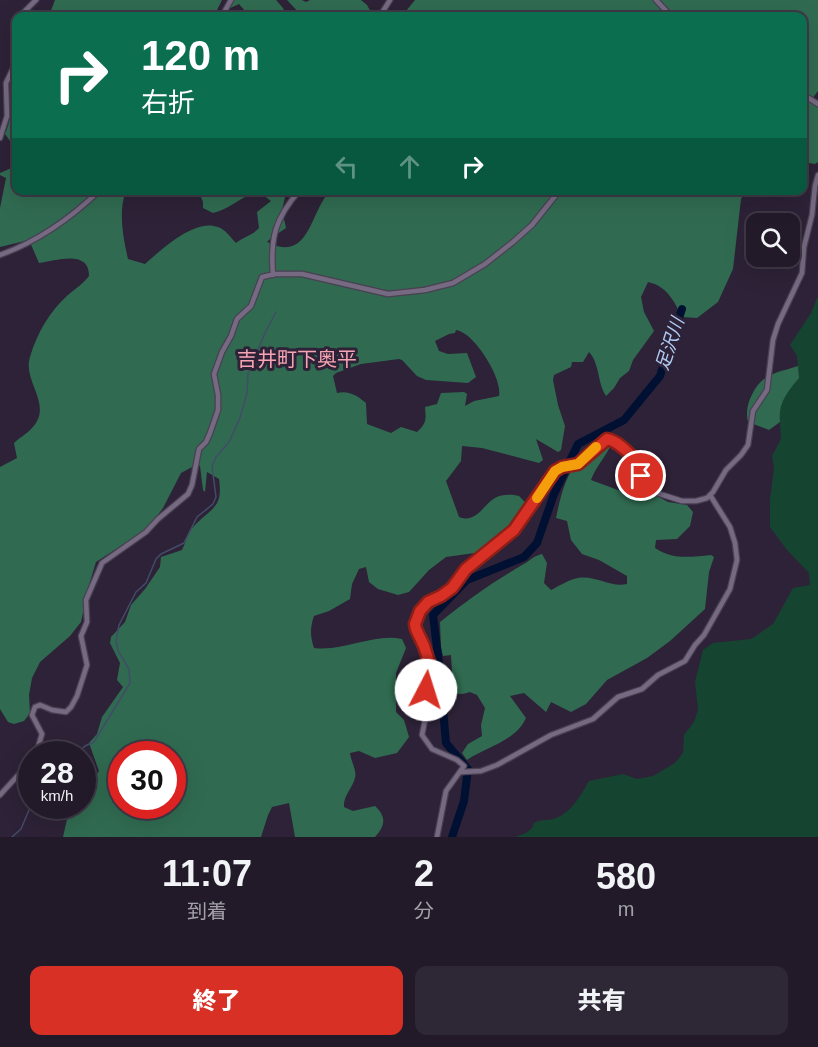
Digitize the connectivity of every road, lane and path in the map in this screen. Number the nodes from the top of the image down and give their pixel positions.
1 (36, 0) edge
2 (656, 0) edge
3 (24, 12) edge
4 (667, 12) edge
5 (12, 70) edge
6 (0, 138) edge
7 (818, 175) edge
8 (94, 195) edge
9 (296, 195) edge
10 (556, 195) edge
11 (0, 255) edge
12 (273, 275) junction
13 (710, 495) junction
14 (41, 741) edge
15 (461, 772) junction
16 (18, 775) edge
17 (0, 795) edge
18 (437, 837) edge

1 - 3 street
2 - 4 street
5 - 6 street
7 - 13 street
8 - 11 street
9 - 12 street
10 - 12 street
12 - 14 street
13 - 15 street
13 - 15 street
15 - 18 street
16 - 17 street

